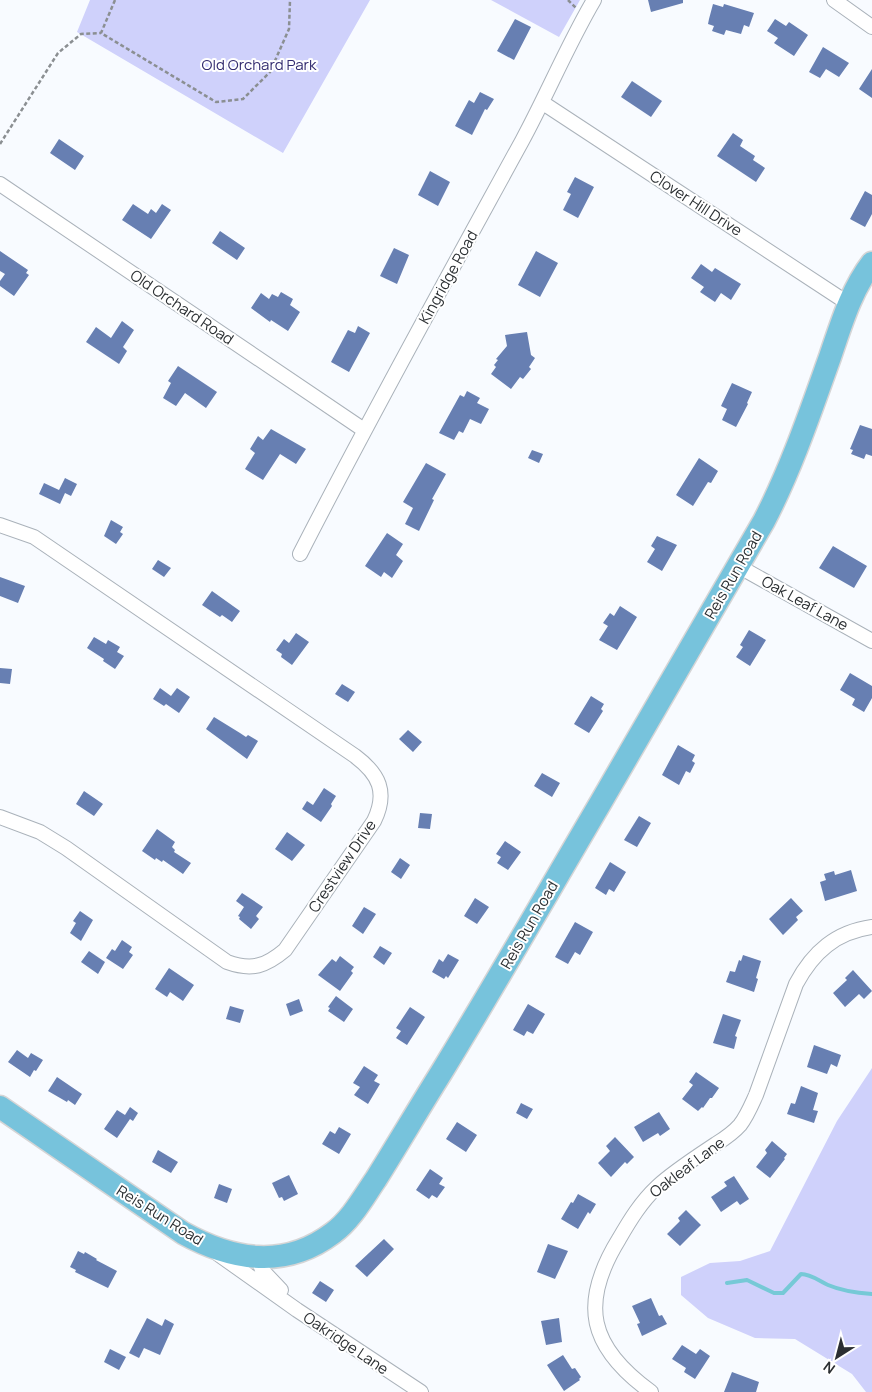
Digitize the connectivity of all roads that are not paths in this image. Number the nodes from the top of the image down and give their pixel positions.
1 (594, 0) edge
2 (834, 0) edge
3 (872, 27) edge
4 (543, 103) junction
5 (0, 184) edge
6 (872, 263) edge
7 (849, 304) junction
8 (364, 430) junction
9 (0, 525) edge
10 (300, 554) dead end
11 (738, 566) junction
12 (872, 641) edge
13 (0, 817) edge
14 (872, 927) edge
15 (0, 1108) edge
16 (201, 1242) junction
17 (258, 1258) junction
18 (297, 1310) junction
19 (421, 1392) edge
20 (651, 1392) edge

1 - 4 street, Kingridge Road
2 - 3 street
4 - 7 street, Clover Hill Drive
4 - 8 street, Kingridge Road
5 - 8 street, Old Orchard Road
6 - 7 main road, Reis Run Road
7 - 11 main road, Reis Run Road
8 - 10 street, Kingridge Road
9 - 13 street, Crestview Drive
11 - 12 street, Oak Leaf Lane
11 - 17 main road, Reis Run Road
14 - 20 street, Oakleaf Lane
15 - 16 main road, Reis Run Road
16 - 17 main road, Reis Run Road
16 - 18 street, Oakridge Lane
17 - 18 street, Oakridge Lane
18 - 19 street, Oakridge Lane

